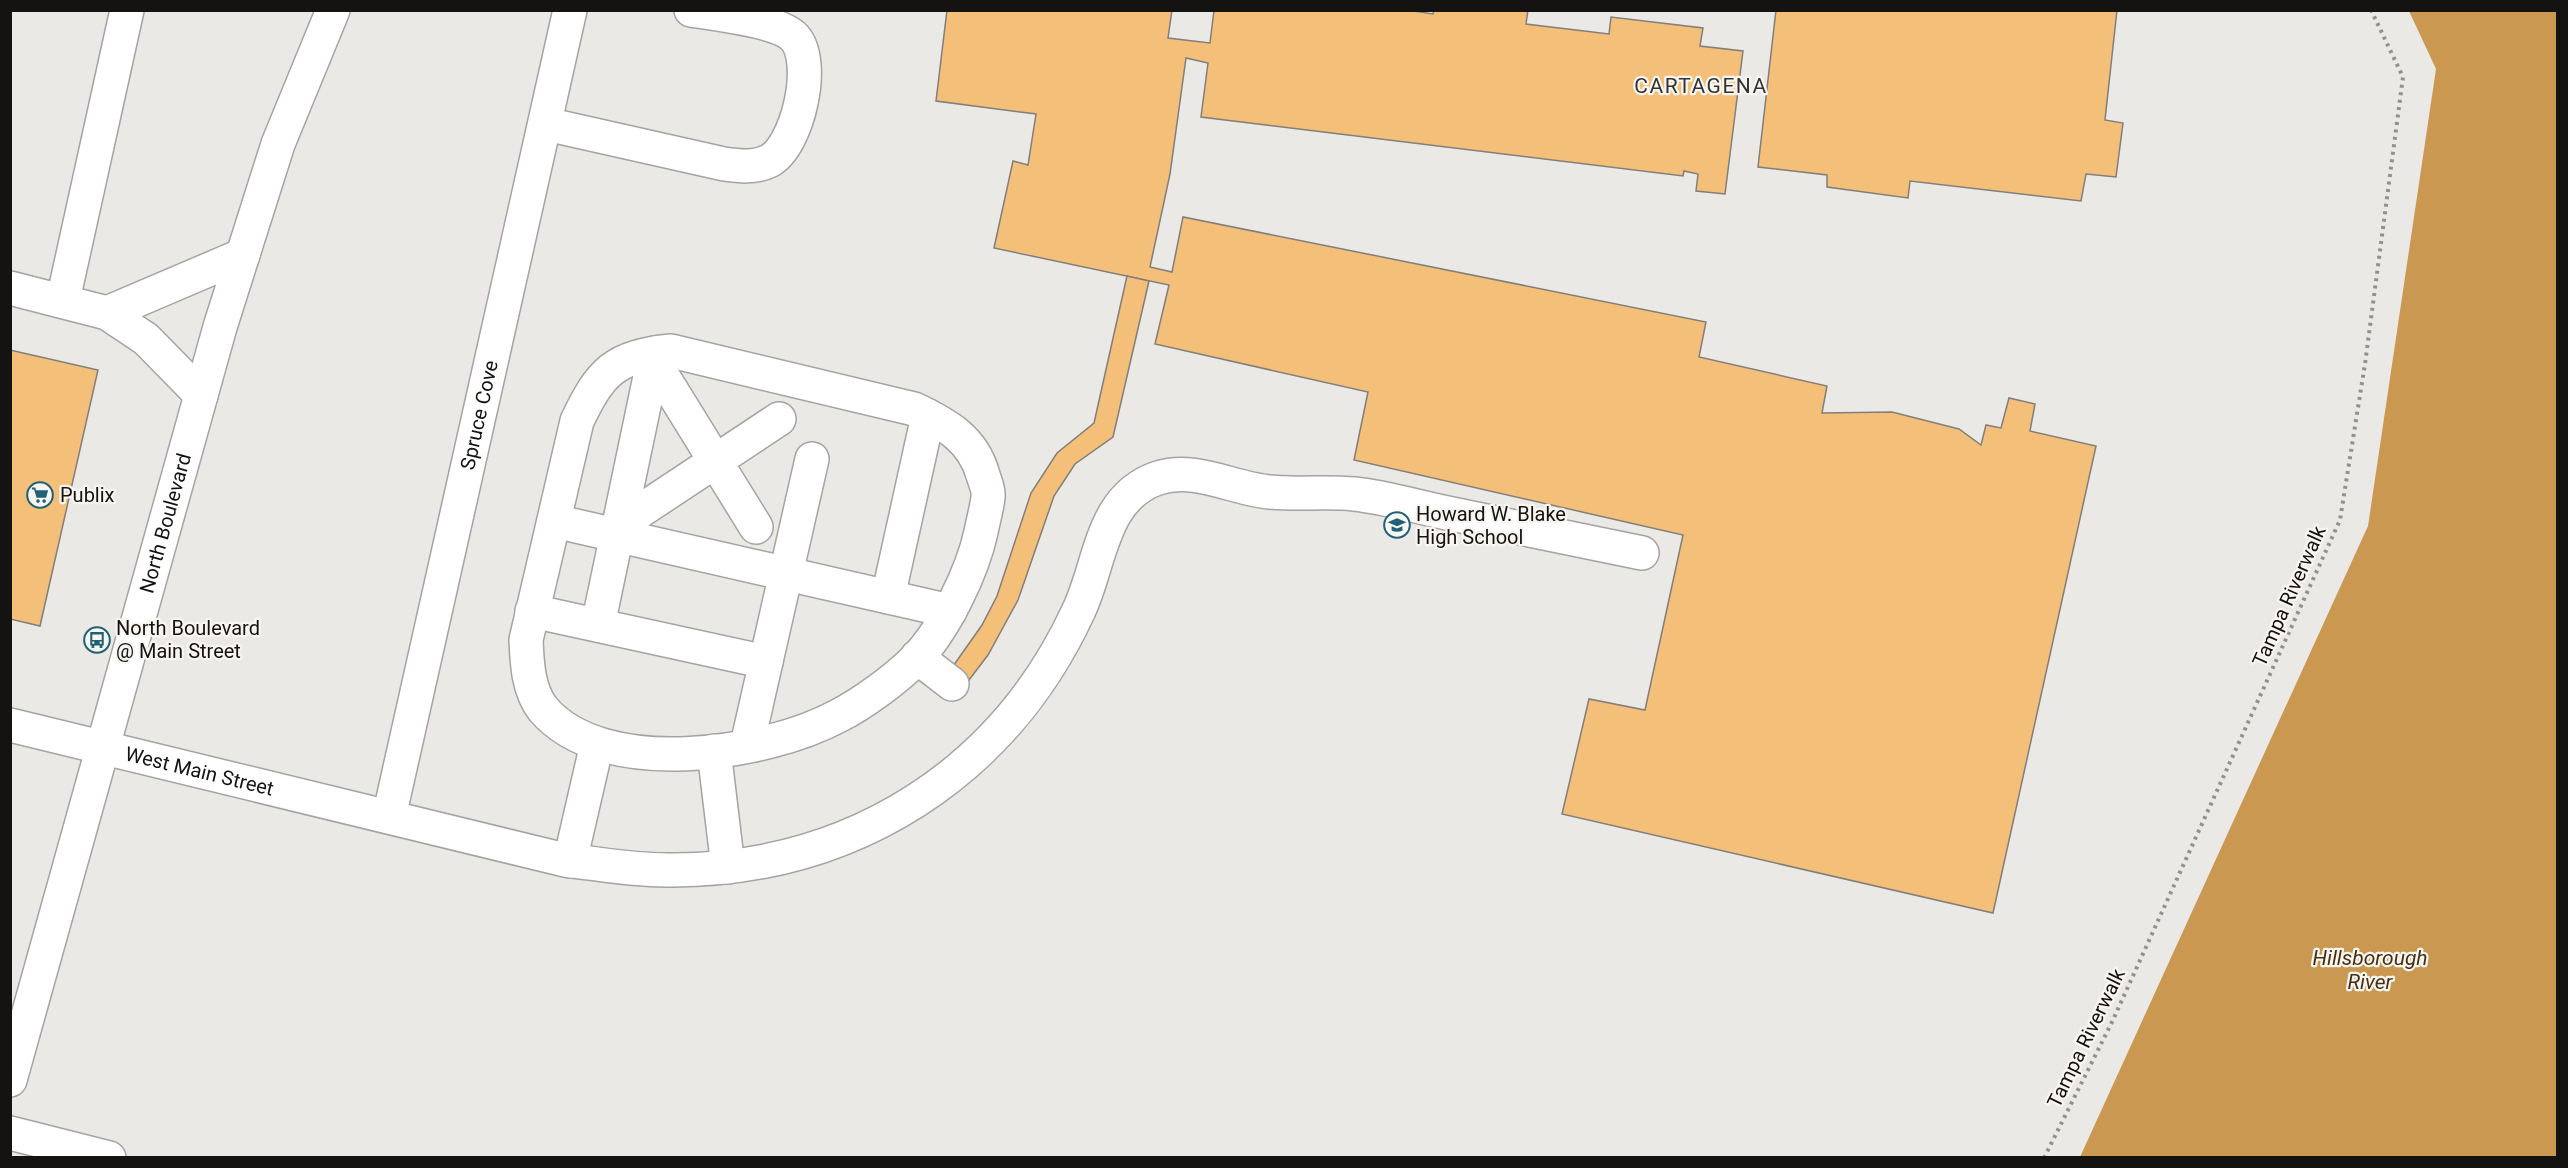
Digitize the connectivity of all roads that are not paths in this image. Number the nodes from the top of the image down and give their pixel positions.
1 (127, 10) edge
2 (333, 10) edge
3 (570, 10) edge
4 (691, 10) edge
5 (546, 124) junction
6 (243, 255) junction
7 (10, 288) edge
8 (63, 300) junction
9 (107, 313) junction
10 (654, 358) junction
11 (201, 395) junction
12 (928, 416) junction
13 (779, 419) dead end
14 (812, 459) dead end
15 (715, 462) junction
16 (554, 520) junction
17 (756, 527) dead end
18 (618, 530) junction
19 (1642, 553) dead end
20 (786, 574) junction
21 (888, 597) junction
22 (532, 610) junction
23 (950, 611) junction
24 (598, 625) junction
25 (917, 657) junction
26 (766, 662) junction
27 (952, 684) dead end
28 (10, 725) edge
29 (597, 744) junction
30 (747, 744) junction
31 (104, 749) junction
32 (714, 752) junction
33 (389, 817) junction
34 (570, 861) junction
35 (728, 867) junction
36 (10, 1020) edge
37 (11, 1076) edge
38 (10, 1133) edge
39 (109, 1158) edge

1 - 8 street
2 - 6 street, North Boulevard
3 - 5 street, Spruce Cove
4 - 5 street
5 - 33 street, Spruce Cove
6 - 9 street
6 - 11 street, North Boulevard
7 - 8 street
8 - 9 street
9 - 11 street
10 - 12 street
10 - 15 street
10 - 16 street
10 - 18 street
11 - 31 street, North Boulevard
12 - 21 street
12 - 23 street
13 - 15 street
14 - 20 street
15 - 17 street
15 - 18 street
16 - 18 street
16 - 22 street
18 - 20 street
18 - 24 street
19 - 35 street, West Main Street
20 - 21 street
20 - 26 street
21 - 23 street
22 - 24 street
22 - 29 street
23 - 25 street
24 - 26 street
25 - 27 street
25 - 30 street
26 - 30 street
28 - 31 street, West Main Street
29 - 32 street
29 - 34 street
30 - 32 street
31 - 33 street, West Main Street
31 - 37 street, North Boulevard
32 - 35 street
33 - 34 street, West Main Street
34 - 35 street, West Main Street
36 - 37 street
38 - 39 street

